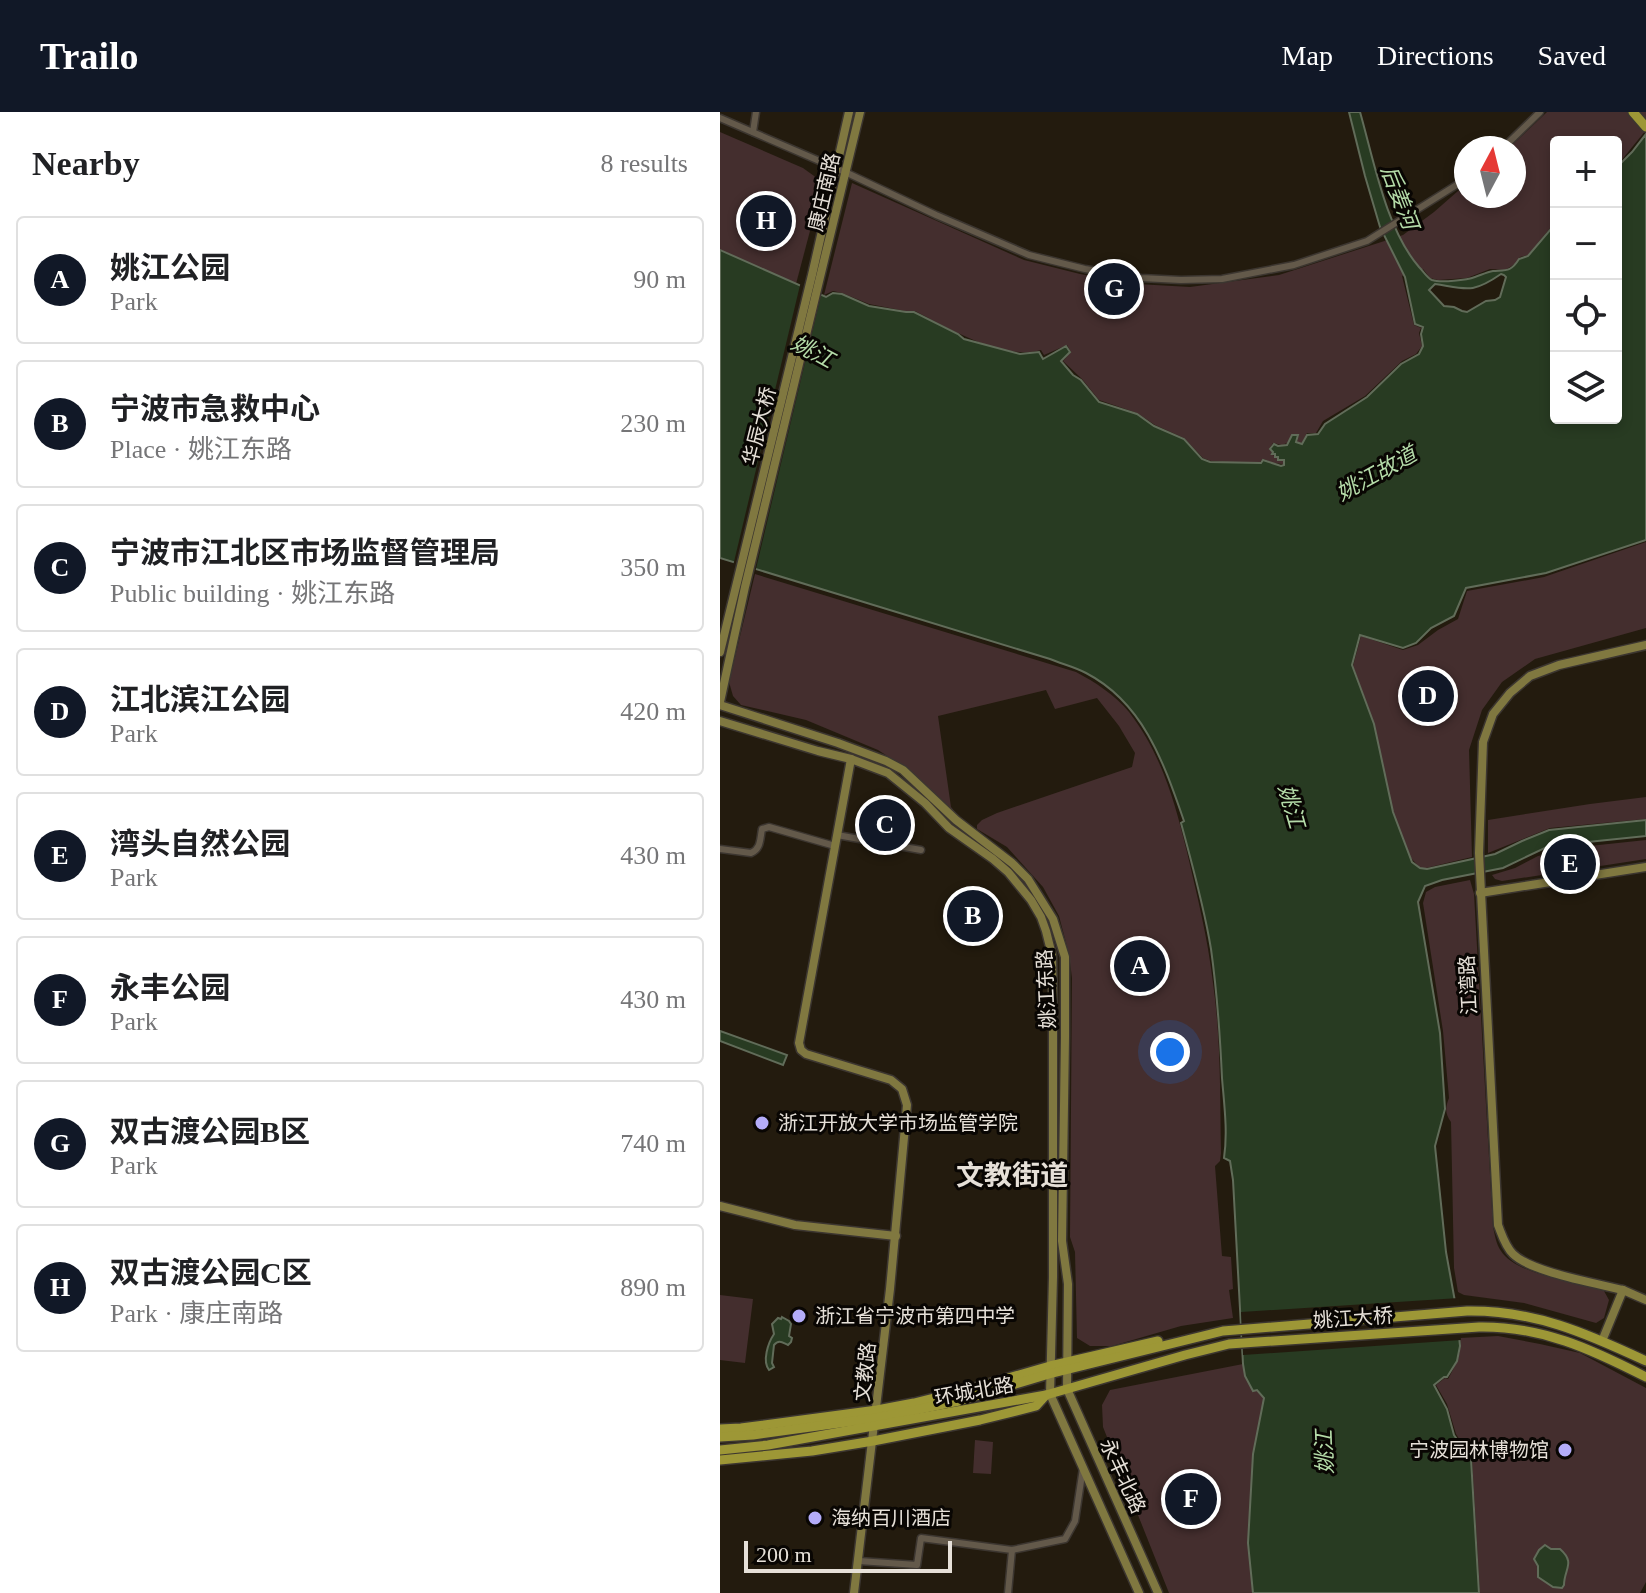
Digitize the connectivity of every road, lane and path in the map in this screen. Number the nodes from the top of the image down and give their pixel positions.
1 (756, 112) edge
2 (849, 112) edge
3 (860, 112) edge
4 (1540, 112) edge
5 (1633, 112) edge
6 (720, 118) edge
7 (1646, 127) edge
8 (753, 132) junction
9 (1515, 136) edge
10 (840, 170) junction
11 (1454, 187) edge
12 (816, 277) joint
13 (741, 586) junction
14 (1646, 645) edge
15 (720, 652) edge
16 (720, 703) edge
17 (720, 721) edge
18 (851, 759) junction
19 (837, 835) junction
20 (835, 846) junction
21 (720, 849) edge
22 (921, 850) dead end
23 (1646, 867) edge
24 (1480, 893) junction
25 (720, 1206) edge
26 (896, 1236) junction
27 (1623, 1290) junction
28 (1646, 1300) edge
29 (1223, 1331) joint
30 (1602, 1341) junction
31 (1229, 1344) joint
32 (1646, 1361) edge
33 (1066, 1366) junction
34 (1050, 1370) junction
35 (1646, 1377) edge
36 (1067, 1389) junction
37 (1048, 1395) junction
38 (876, 1418) junction
39 (720, 1429) edge
40 (720, 1437) edge
41 (873, 1441) junction
42 (720, 1450) edge
43 (720, 1460) edge
44 (1083, 1466) junction
45 (1012, 1550) junction
46 (859, 1561) junction
47 (854, 1593) edge
48 (1008, 1593) edge
49 (1139, 1593) edge
50 (1158, 1593) edge

1 - 8 street
2 - 10 main road, 康庄南路
3 - 10 main road, 康庄南路
4 - 9 street
5 - 7 main road
6 - 8 street
8 - 10 street
10 - 11 street
10 - 12 main road, 康庄南路
12 - 13 main road, 华辰大桥
13 - 15 main road
13 - 16 main road
14 - 24 main road, 江湾路
16 - 33 main road, 姚江东路
17 - 18 main road, 姚江东路
18 - 19 main road, 文教路
18 - 34 main road, 姚江东路
19 - 20 main road, 文教路
19 - 22 street
20 - 21 street
20 - 26 main road, 文教路
23 - 24 main road
24 - 27 main road, 江湾路
25 - 26 main road
26 - 38 main road, 文教路
27 - 28 main road, 江湾路
27 - 30 main road
29 - 30 main road, 姚江大桥
29 - 33 main road, 环城北路
30 - 32 main road
31 - 35 main road, 姚江大桥
31 - 36 main road, 环城北路
33 - 34 main road, 环城北路
33 - 36 main road, 永丰北路
34 - 37 main road, 永丰北路
34 - 38 main road, 环城北路
36 - 37 main road, 环城北路
36 - 50 main road, 永丰北路
37 - 38 main road, 环城北路
37 - 41 main road
37 - 44 main road, 永丰北路
38 - 39 main road
38 - 40 main road, 环城北路
38 - 41 main road, 文教路
38 - 42 main road, 环城北路
41 - 43 main road
41 - 46 main road, 文教路
44 - 45 street
44 - 49 main road, 永丰北路
45 - 46 street
45 - 48 street
46 - 47 main road, 文教路

